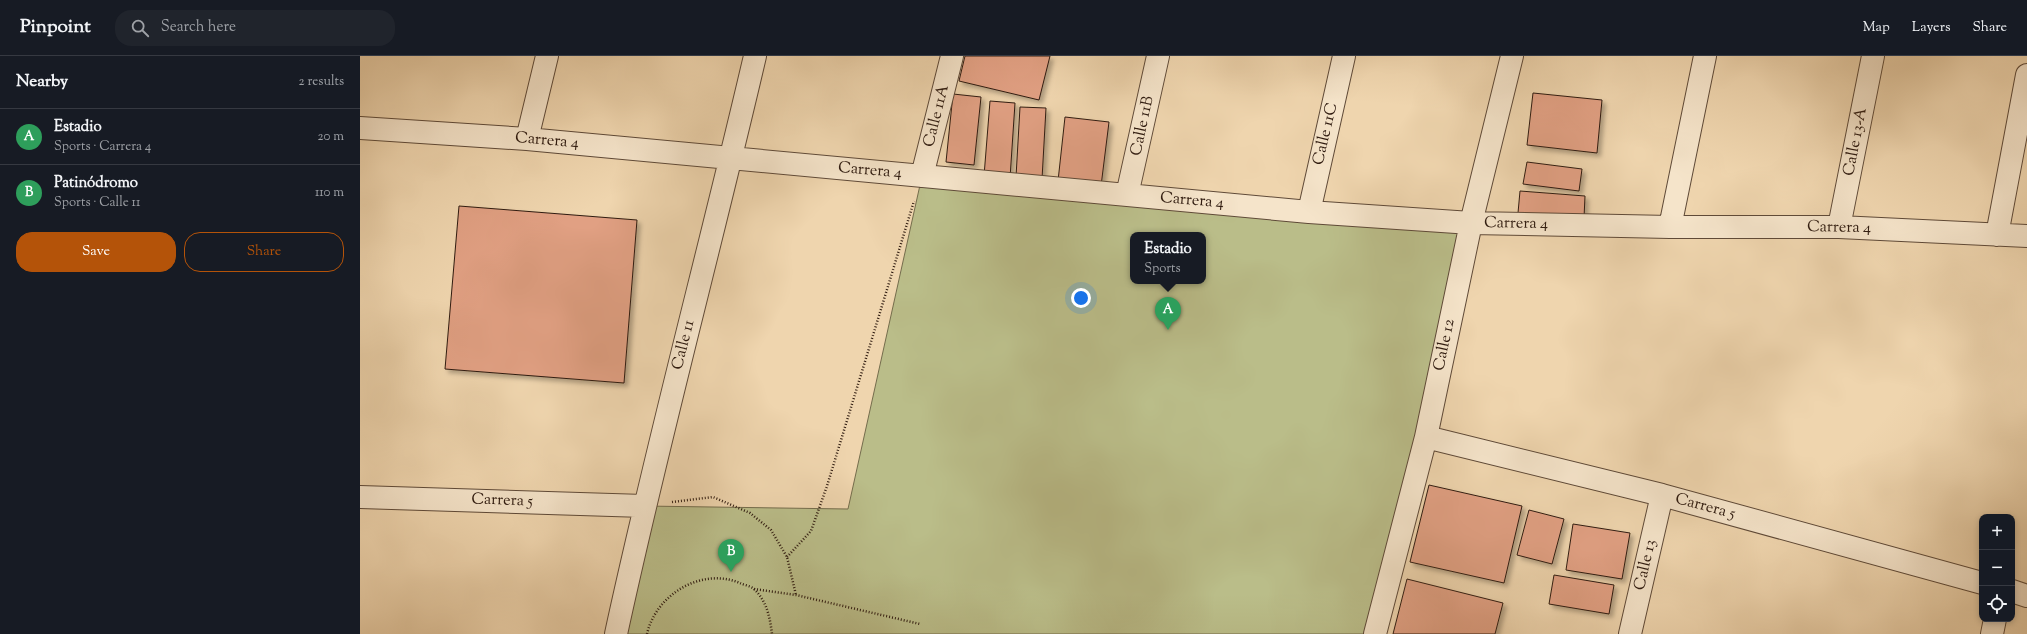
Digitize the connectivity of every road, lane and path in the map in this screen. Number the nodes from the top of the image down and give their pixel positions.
1 (547, 56) edge
2 (755, 56) edge
3 (952, 56) edge
4 (1158, 56) edge
5 (1344, 56) edge
6 (1512, 56) edge
7 (1705, 56) edge
8 (1873, 56) edge
9 (2027, 75) edge
10 (360, 128) edge
11 (527, 139) junction
12 (731, 158) junction
13 (922, 176) junction
14 (1128, 196) junction
15 (1309, 212) junction
16 (1471, 223) junction
17 (1670, 227) junction
18 (1838, 227) junction
19 (1997, 235) junction
20 (2027, 236) edge
21 (1426, 437) junction
22 (1662, 495) junction
23 (360, 497) edge
24 (644, 506) junction
25 (787, 557) junction
26 (1979, 582) edge
27 (754, 589) junction
28 (2015, 592) edge
29 (796, 595) junction
30 (2027, 596) edge
31 (1994, 622) edge
32 (920, 624) dead end
33 (616, 634) edge
34 (647, 634) edge
35 (772, 634) edge
36 (1375, 634) edge
37 (1630, 634) edge
38 (1992, 634) edge

1 - 11 street
2 - 12 street, Calle 11
3 - 13 street, Calle 11A
4 - 14 street, Calle 11B
5 - 15 street, Calle 11C
6 - 16 street, Calle 12
7 - 17 street
8 - 18 street, Calle 13-A
9 - 19 street
10 - 11 street, Carrera 4
11 - 12 street, Carrera 4
12 - 13 street, Carrera 4
12 - 24 street, Calle 11
13 - 14 street, Carrera 4
13 - 25 path
14 - 15 street, Carrera 4
15 - 16 street, Carrera 4
16 - 17 street, Carrera 4
16 - 21 street, Calle 12
17 - 18 street, Carrera 4
18 - 19 street, Carrera 4
19 - 20 street, Carrera 4
21 - 22 street, Carrera 5
21 - 36 street, Calle 12
22 - 26 street, Carrera 5
22 - 37 street, Calle 13
23 - 24 street, Carrera 5
24 - 25 path
24 - 33 street, Calle 11
25 - 29 path
27 - 29 path
27 - 34 path
27 - 35 path
28 - 30 street
29 - 32 path
31 - 38 street

